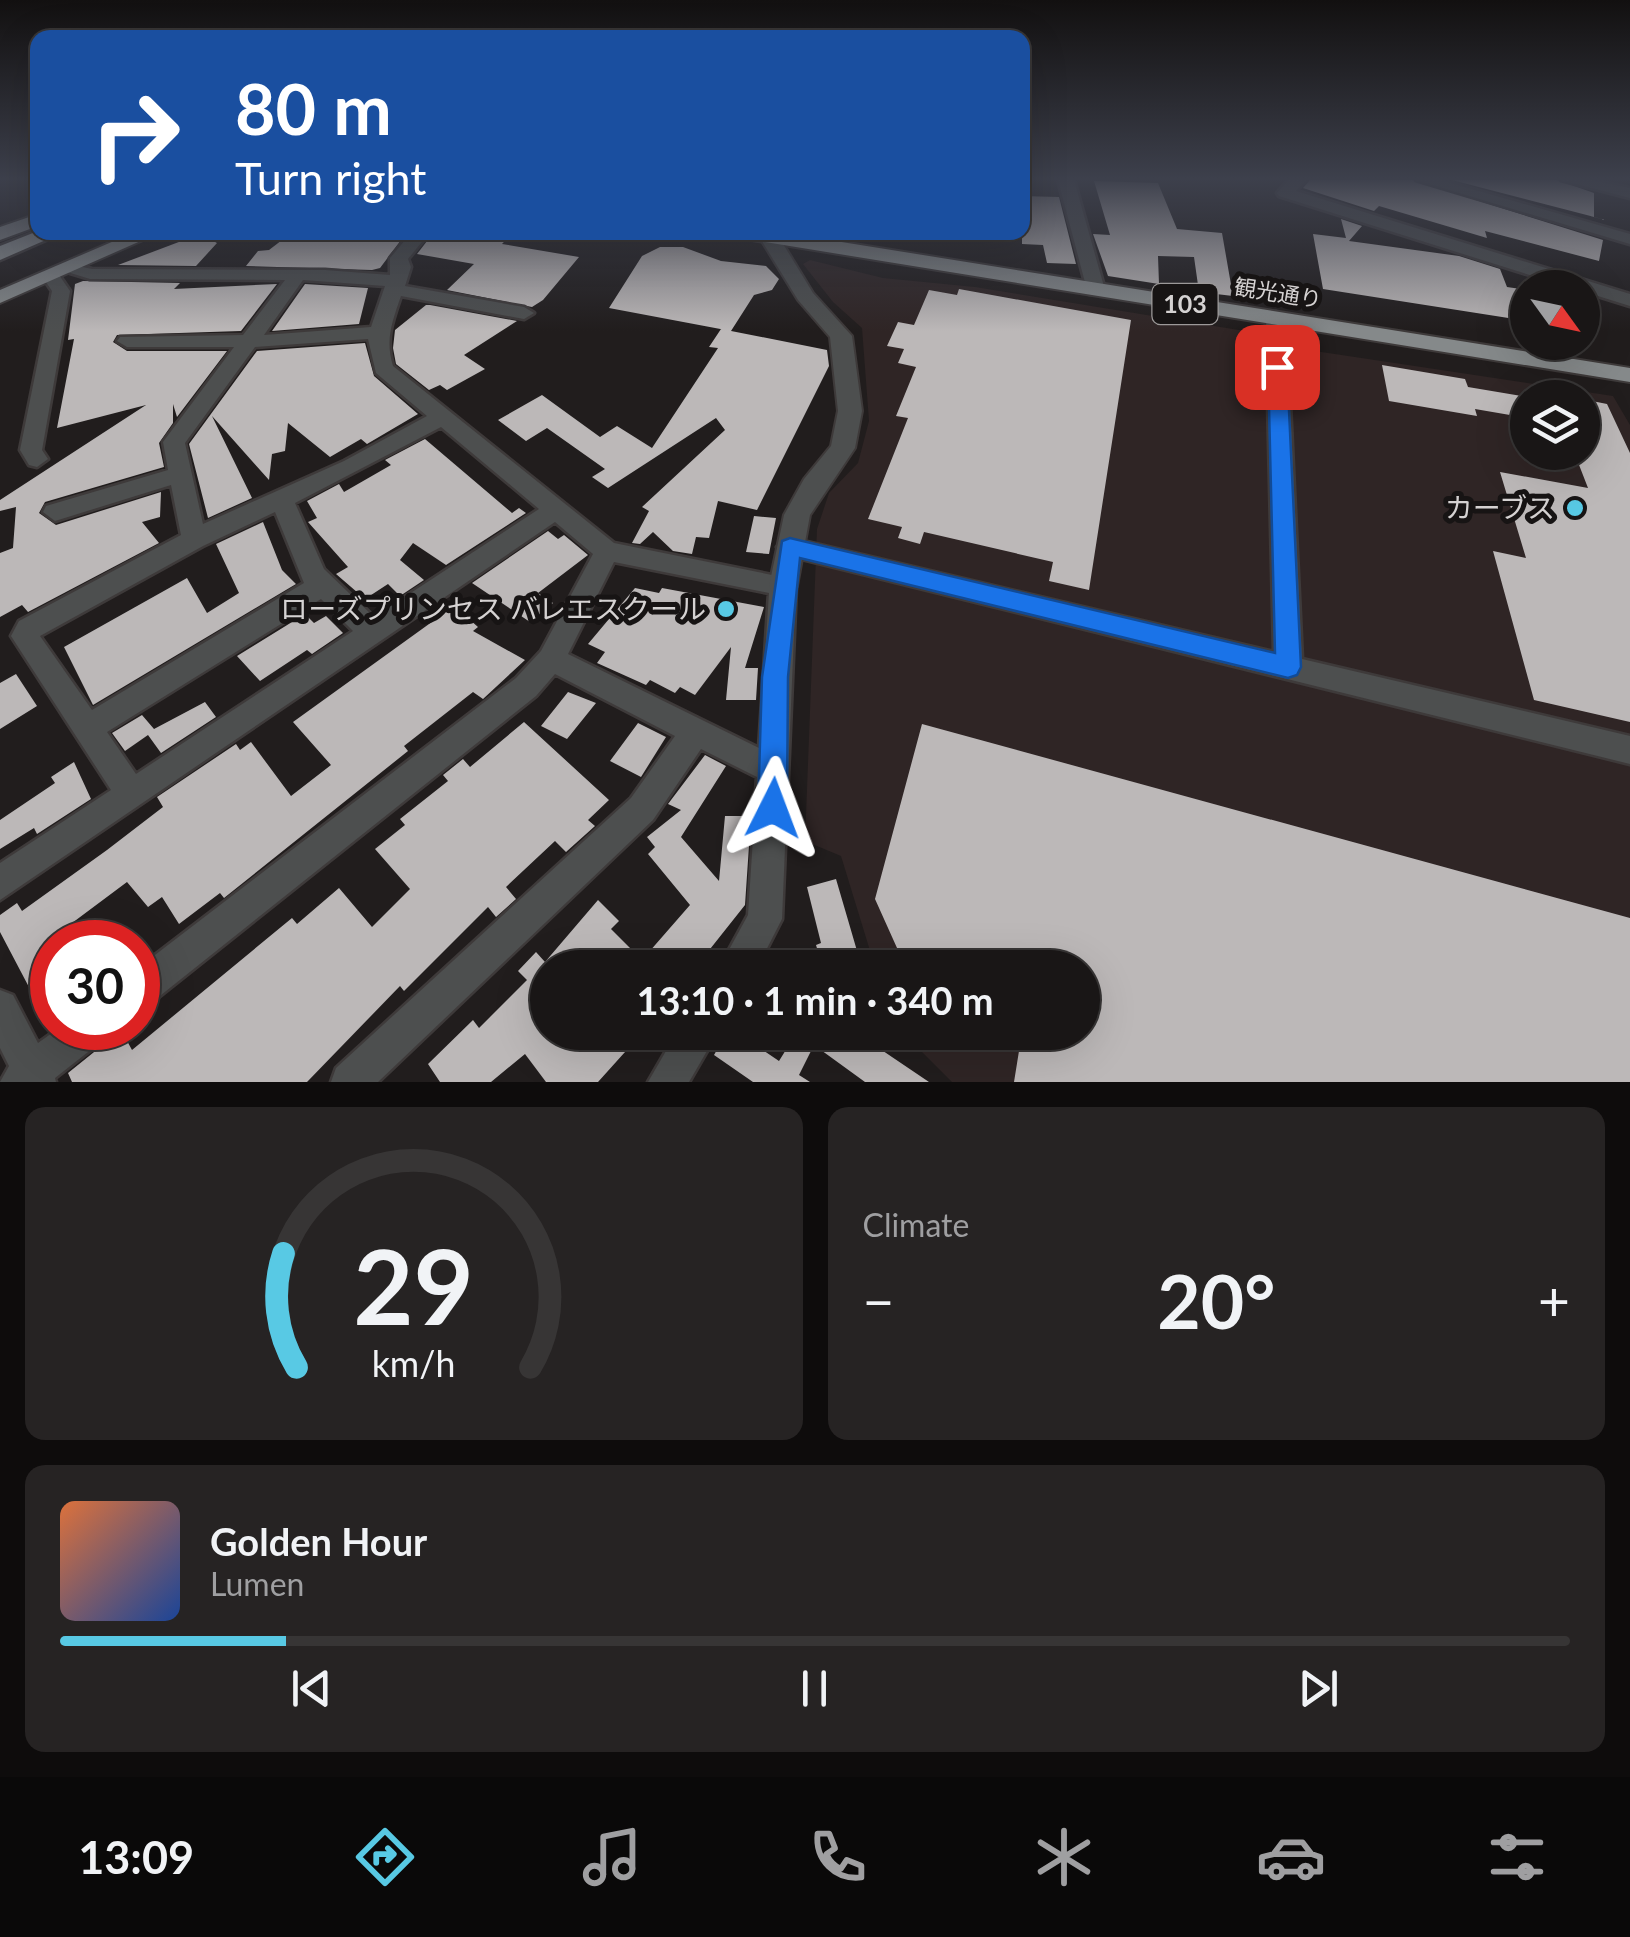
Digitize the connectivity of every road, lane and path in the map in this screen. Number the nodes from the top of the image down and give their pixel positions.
1 (1080, 230) edge
2 (1408, 230) edge
3 (1600, 230) edge
4 (1630, 239) edge
5 (34, 240) edge
6 (134, 240) edge
7 (414, 240) edge
8 (773, 240) edge
9 (800, 240) edge
10 (0, 254) edge
11 (61, 272) junction
12 (298, 275) junction
13 (394, 285) junction
14 (1096, 290) junction
15 (0, 298) edge
16 (1630, 300) edge
17 (524, 313) dead end
18 (1276, 318) junction
19 (379, 332) junction
20 (128, 340) dead end
21 (247, 341) junction
22 (1630, 375) edge
23 (442, 418) junction
24 (36, 459) dead end
25 (178, 474) junction
26 (281, 497) junction
27 (558, 508) junction
28 (55, 512) dead end
29 (194, 539) junction
30 (790, 547) junction
31 (607, 551) junction
32 (323, 584) junction
33 (783, 586) junction
34 (373, 632) junction
35 (550, 659) junction
36 (1288, 667) junction
37 (89, 728) junction
38 (695, 732) junction
39 (1630, 750) edge
40 (775, 770) junction
41 (132, 794) junction
42 (0, 884) edge
43 (747, 950) edge
44 (160, 973) edge
45 (0, 1008) edge
46 (63, 1050) edge
47 (687, 1050) edge
48 (29, 1078) edge
49 (350, 1082) edge
50 (667, 1082) edge

1 - 14 street
2 - 16 street
3 - 4 street
5 - 10 highway
6 - 11 highway
7 - 13 street
8 - 30 street
9 - 14 highway, 観光通り / 103
11 - 12 street
11 - 15 highway
11 - 24 street
12 - 13 street
12 - 21 street
13 - 17 street
13 - 19 street
14 - 18 highway, 観光通り / 103
18 - 22 highway, 観光通り / 103
18 - 36 street
19 - 21 street
19 - 23 street
20 - 21 street
21 - 25 street
23 - 26 street
23 - 27 street
25 - 28 street
25 - 29 street
26 - 29 street
26 - 32 street
27 - 31 street
27 - 34 street
29 - 37 street
30 - 33 street
30 - 36 street
31 - 33 street
31 - 35 street
32 - 34 street
32 - 37 street
33 - 40 street
34 - 41 street
35 - 38 street
35 - 44 street
36 - 39 street
37 - 41 street
38 - 40 street
38 - 49 street
40 - 43 street
41 - 42 street
45 - 48 street
46 - 48 street
47 - 50 street

